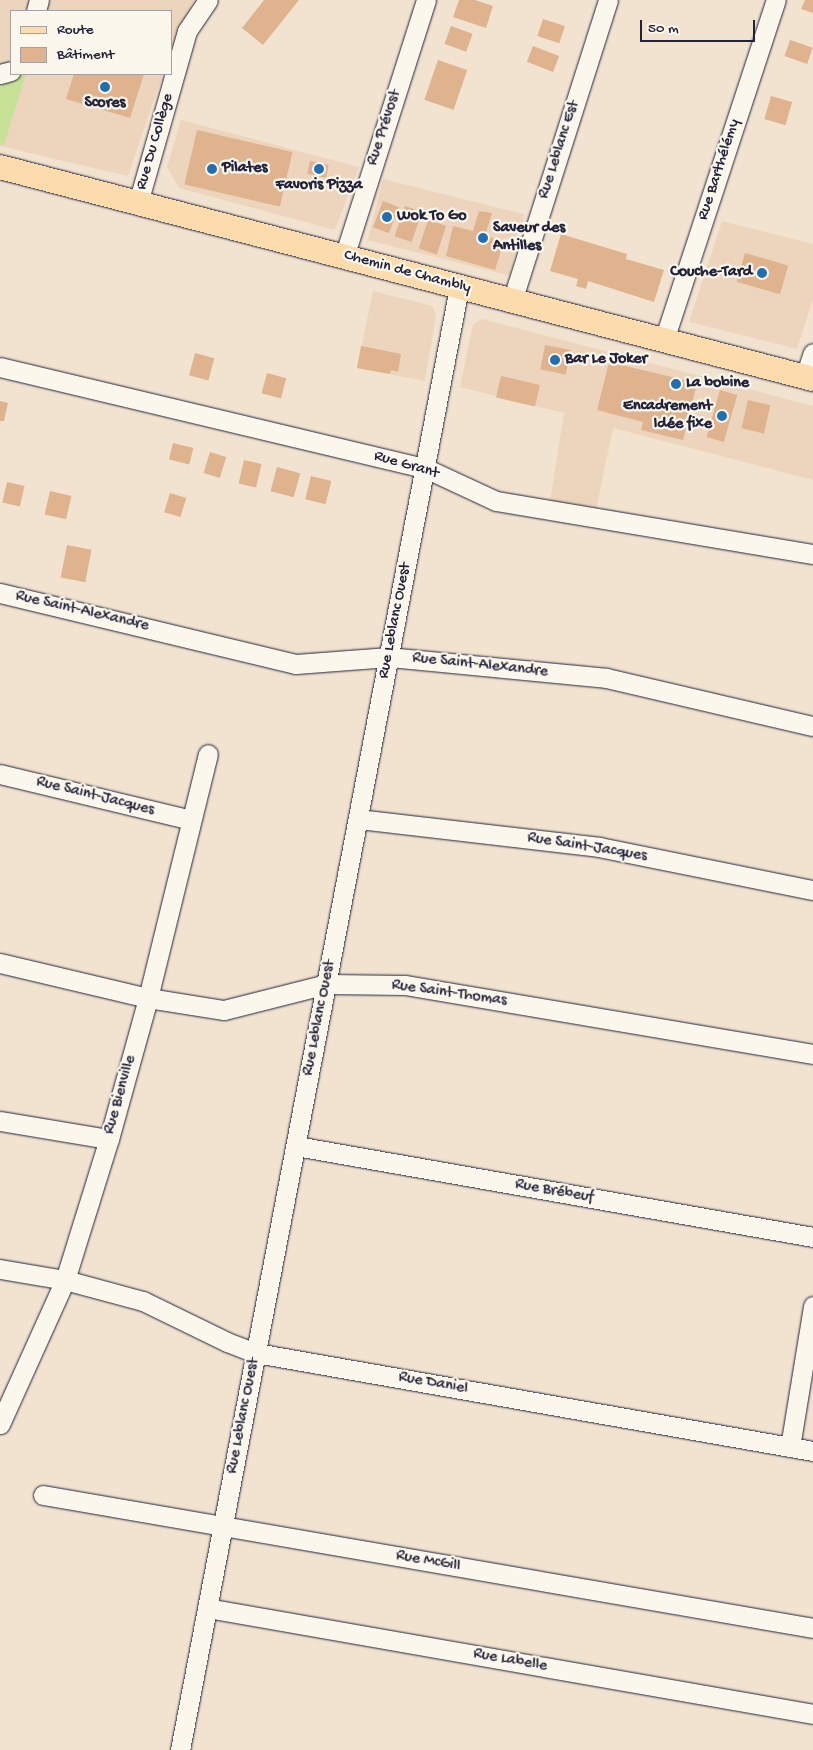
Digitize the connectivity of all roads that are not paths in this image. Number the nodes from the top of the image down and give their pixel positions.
1 (208, 0) edge
2 (426, 0) edge
3 (608, 0) edge
4 (776, 0) edge
5 (0, 167) edge
6 (138, 203) junction
7 (344, 256) junction
8 (459, 287) junction
9 (512, 301) junction
10 (664, 340) junction
11 (813, 353) edge
12 (0, 367) edge
13 (809, 378) edge
14 (425, 468) junction
15 (813, 554) edge
16 (0, 593) edge
17 (389, 658) junction
18 (813, 726) edge
19 (208, 754) dead end
20 (0, 774) edge
21 (358, 819) junction
22 (191, 820) junction
23 (813, 890) edge
24 (0, 963) edge
25 (327, 984) junction
26 (148, 998) junction
27 (813, 1054) edge
28 (0, 1121) edge
29 (109, 1139) junction
30 (296, 1146) junction
31 (813, 1238) edge
32 (0, 1269) edge
33 (65, 1280) junction
34 (813, 1306) edge
35 (256, 1353) junction
36 (0, 1424) edge
37 (790, 1447) junction
38 (813, 1450) edge
39 (43, 1495) dead end
40 (223, 1527) junction
41 (207, 1608) junction
42 (813, 1628) edge
43 (813, 1714) edge
44 (180, 1750) edge

1 - 6 street, Rue Du Collège
2 - 7 street, Rue Prévost
3 - 9 street, Rue Leblanc Est
4 - 10 street, Rue Barthélémy
5 - 6 main road, Chemin de Chambly
6 - 7 main road, Chemin de Chambly
7 - 8 main road, Chemin de Chambly
8 - 9 main road, Chemin de Chambly
8 - 14 street, Rue Leblanc Ouest
9 - 10 main road, Chemin de Chambly
10 - 13 main road, Chemin de Chambly
11 - 13 street
12 - 14 street, Rue Grant
14 - 15 street, Rue Grant
14 - 17 street, Rue Leblanc Ouest
16 - 17 street, Rue Saint-Alexandre
17 - 18 street, Rue Saint-Alexandre
17 - 21 street, Rue Leblanc Ouest
19 - 22 street, Rue Bienville
20 - 22 street, Rue Saint-Jacques
21 - 23 street, Rue Saint-Jacques
21 - 25 street, Rue Leblanc Ouest
22 - 26 street, Rue Bienville
24 - 26 street, Rue Saint-Thomas
25 - 26 street, Rue Saint-Thomas
25 - 27 street, Rue Saint-Thomas
25 - 30 street, Rue Leblanc Ouest
26 - 29 street, Rue Bienville
28 - 29 street
29 - 33 street, Rue Bienville
30 - 31 street, Rue Brébeuf
30 - 35 street, Rue Leblanc Ouest
32 - 33 street, Rue Daniel
33 - 35 street, Rue Daniel
33 - 36 street, Rue Bienville
34 - 37 street
35 - 37 street, Rue Daniel
35 - 40 street, Rue Leblanc Ouest
37 - 38 street, Rue Daniel
39 - 40 street, Rue McGill
40 - 41 street, Rue Leblanc Ouest
40 - 42 street, Rue McGill
41 - 43 street, Rue Labelle
41 - 44 street, Rue Leblanc Ouest

